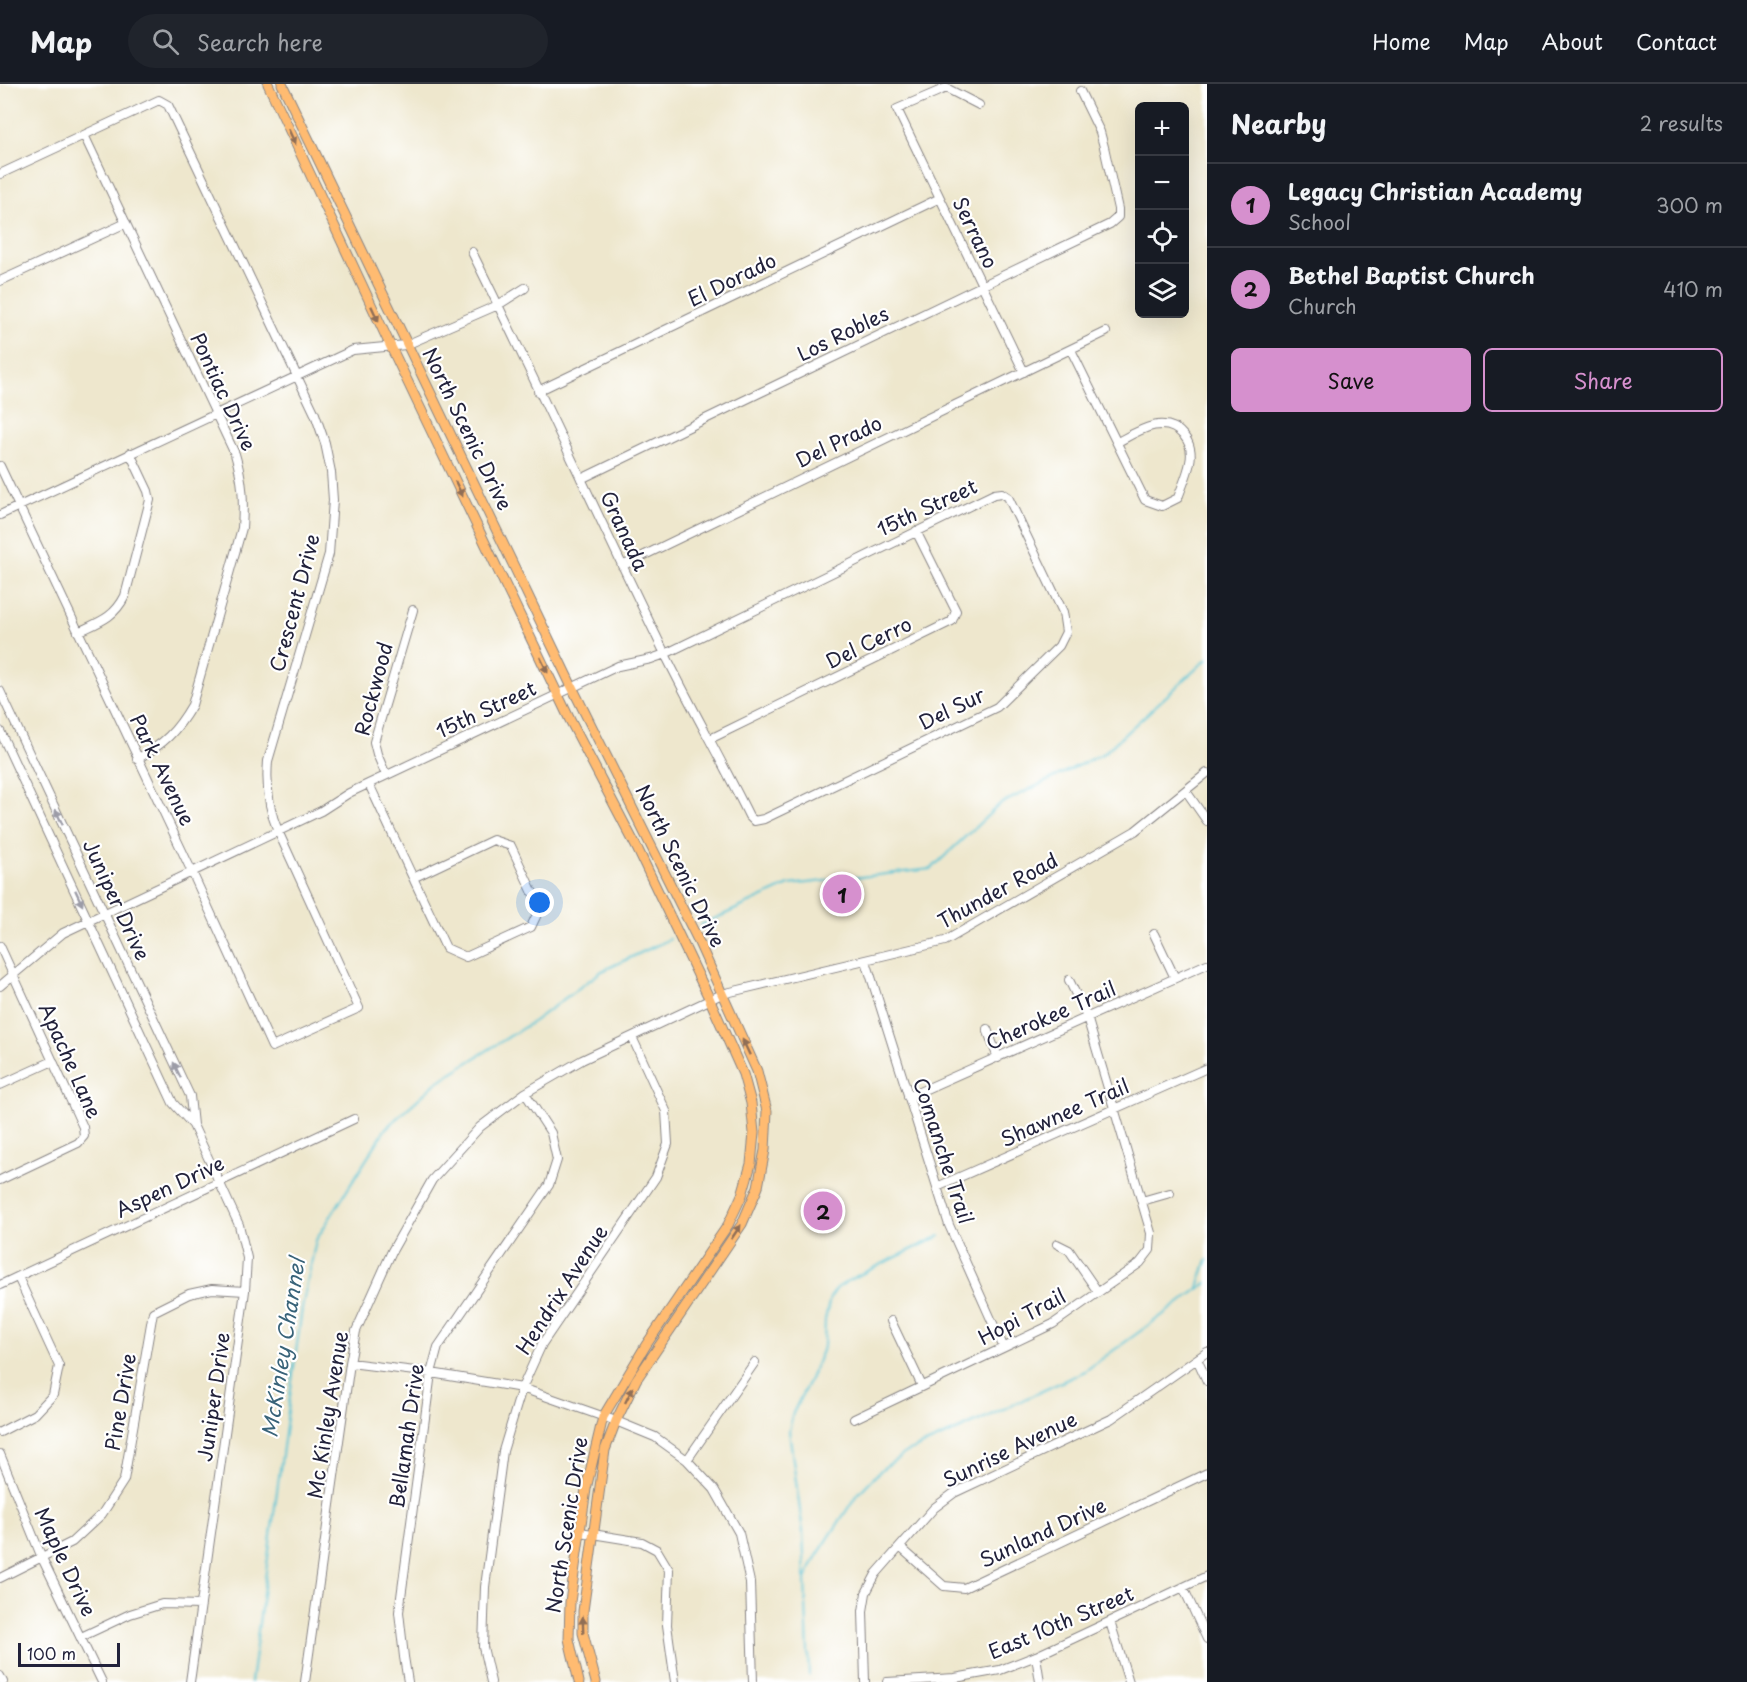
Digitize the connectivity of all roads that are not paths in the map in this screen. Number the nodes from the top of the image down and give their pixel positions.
1 (268, 84) edge
2 (282, 84) edge
3 (1080, 91) dead end
4 (979, 105) dead end
5 (84, 135) junction
6 (0, 174) edge
7 (940, 198) junction
8 (126, 223) junction
9 (472, 252) dead end
10 (0, 281) edge
11 (982, 285) junction
12 (525, 288) dead end
13 (498, 304) junction
14 (1106, 332) dead end
15 (406, 345) junction
16 (391, 347) junction
17 (1071, 350) junction
18 (1024, 372) junction
19 (297, 375) junction
20 (538, 391) junction
21 (215, 412) junction
22 (1118, 442) junction
23 (130, 453) junction
24 (0, 466) edge
25 (581, 479) junction
26 (1002, 493) joint
27 (19, 506) junction
28 (0, 514) edge
29 (916, 531) junction
30 (622, 566) junction
31 (413, 610) dead end
32 (78, 632) junction
33 (664, 654) junction
34 (572, 687) junction
35 (0, 691) edge
36 (558, 694) junction
37 (18, 730) junction
38 (1, 734) edge
39 (710, 739) junction
40 (137, 759) junction
41 (1207, 773) edge
42 (387, 775) junction
43 (369, 784) junction
44 (1186, 791) junction
45 (754, 821) joint
46 (1207, 821) edge
47 (278, 831) junction
48 (650, 845) junction
49 (638, 850) junction
50 (192, 872) junction
51 (413, 878) junction
52 (104, 914) junction
53 (89, 920) junction
54 (1154, 934) dead end
55 (0, 946) edge
56 (866, 961) junction
57 (1207, 964) edge
58 (14, 976) junction
59 (1175, 978) junction
60 (1069, 980) dead end
61 (0, 986) edge
62 (722, 994) junction
63 (710, 1000) junction
64 (1087, 1017) junction
65 (316, 1028) joint
66 (987, 1029) dead end
67 (632, 1036) junction
68 (998, 1058) junction
69 (53, 1061) junction
70 (1207, 1068) edge
71 (0, 1085) edge
72 (525, 1093) junction
73 (908, 1097) junction
74 (1114, 1110) junction
75 (354, 1119) dead end
76 (193, 1125) junction
77 (0, 1180) edge
78 (220, 1181) junction
79 (937, 1187) junction
80 (1170, 1193) dead end
81 (1142, 1202) junction
82 (1057, 1244) dead end
83 (703, 1261) junction
84 (713, 1267) junction
85 (18, 1277) junction
86 (0, 1285) edge
87 (245, 1291) junction
88 (1098, 1292) junction
89 (891, 1321) dead end
90 (1003, 1346) junction
91 (1207, 1352) edge
92 (1197, 1359) junction
93 (755, 1362) dead end
94 (350, 1363) junction
95 (431, 1373) junction
96 (1207, 1381) edge
97 (922, 1386) junction
98 (522, 1388) junction
99 (603, 1417) junction
100 (854, 1419) dead end
101 (616, 1421) junction
102 (0, 1432) edge
103 (0, 1454) edge
104 (687, 1460) junction
105 (1207, 1473) edge
106 (580, 1532) junction
107 (593, 1534) junction
108 (900, 1547) junction
109 (42, 1558) junction
110 (1207, 1576) edge
111 (0, 1578) edge
112 (1183, 1587) junction
113 (201, 1605) junction
114 (1110, 1622) junction
115 (81, 1637) junction
116 (1207, 1639) edge
117 (1036, 1656) junction
118 (0, 1676) edge
119 (955, 1680) edge
120 (3, 1682) edge
121 (102, 1682) edge
122 (190, 1682) edge
123 (305, 1682) edge
124 (408, 1682) edge
125 (491, 1682) edge
126 (579, 1682) edge
127 (596, 1682) edge
128 (675, 1682) edge
129 (753, 1682) edge
130 (865, 1682) edge
131 (887, 1682) edge
132 (1040, 1682) edge
133 (1129, 1682) edge

1 -> 16 main road, North Scenic Drive
2 - 15 main road, North Scenic Drive
3 - 11 street, Los Robles
4 - 7 street, Serrano
5 - 6 street, Crescent Drive
5 - 8 street, Pontiac Drive
5 - 19 street, Crescent Drive
7 - 11 street, Serrano
7 - 20 street, El Dorado
8 - 10 street
8 - 21 street, Pontiac Drive
9 - 13 street, Granada
11 - 18 street, Serrano
11 - 25 street, Los Robles
12 - 13 street
13 - 15 street
13 - 20 street, Granada
14 - 17 street, Del Prado
15 - 16 street
15 - 34 main road, North Scenic Drive
16 - 19 street
16 -> 36 main road, North Scenic Drive
17 - 18 street, Del Prado
17 - 22 street
18 - 30 street, Del Prado
19 - 21 street
19 - 47 street, Crescent Drive
20 - 25 street, Granada
21 - 23 street
21 - 40 street, Pontiac Drive
22 - 22 street
23 - 27 street
23 - 32 street
24 - 27 street, Park Avenue
25 - 30 street, Granada
26 - 29 street, 15th Street
26 - 45 street, Del Sur
27 - 28 street
27 - 32 street, Park Avenue
29 - 33 street, 15th Street
29 - 39 street, Del Cerro
30 - 33 street, Granada
31 - 42 street, Rockwood
32 - 40 street, Park Avenue
33 - 34 street, 15th Street
33 - 39 street, Granada
34 - 36 street, 15th Street
34 - 48 main road, North Scenic Drive
35 - 37 street, Juniper Drive
36 - 42 street, 15th Street
36 - 49 main road, North Scenic Drive
37 - 38 street
52 -> 37 street, Juniper Drive
38 -> 53 street, Juniper Drive
39 - 45 street, Granada
40 - 50 street, Park Avenue
41 - 44 street, Thunder Road
42 - 43 street, 15th Street
43 - 47 street, 15th Street
43 - 51 street
44 - 46 street
44 - 56 street, Thunder Road
47 - 50 street, 15th Street
47 - 65 street, Crescent Drive
48 - 49 street
48 - 62 main road, North Scenic Drive
49 - 63 main road, North Scenic Drive
50 - 52 street, 15th Street
50 - 65 street, Park Avenue
51 - 51 street
52 - 53 street, 15th Street
76 -> 52 street, Juniper Drive
53 - 58 street, 15th Street
53 - 76 street, Juniper Drive
54 - 59 street
55 - 58 street, Apache Lane
56 - 62 street, Thunder Road
56 - 73 street, Comanche Trail
57 - 59 street, Cherokee Trail
58 - 61 street, 15th Street
58 - 69 street, Apache Lane
59 - 64 street, Cherokee Trail
60 - 64 street, Hopi Trail
62 - 63 street, Thunder Road
84 -> 62 main road, North Scenic Drive
63 - 67 street, Mc Kinley Avenue
63 - 83 main road, North Scenic Drive
64 - 68 street, Cherokee Trail
64 - 74 street, Hopi Trail
66 - 68 street
67 - 72 street, Mc Kinley Avenue
67 - 98 street, Hendrix Avenue
68 - 73 street, Cherokee Trail
69 - 71 street
69 - 77 street, Apache Lane
70 - 74 street, Shawnee Trail
72 - 94 street, Mc Kinley Avenue
72 - 95 street, Bellamah Drive
73 - 79 street, Comanche Trail
74 - 79 street, Shawnee Trail
74 - 81 street, Hopi Trail
75 - 78 street, Aspen Drive
76 - 78 street, Juniper Drive
78 - 85 street, Aspen Drive
78 - 87 street, Juniper Drive
79 - 90 street, Comanche Trail
80 - 81 street
81 - 88 street, Hopi Trail
82 - 88 street
83 - 84 street
83 - 99 main road, North Scenic Drive
101 -> 84 main road, North Scenic Drive
85 - 86 street, Aspen Drive
85 - 102 street
87 - 109 street, Pine Drive
87 - 113 street, Juniper Drive
88 - 90 street, Hopi Trail
89 - 97 street
90 - 97 street, Hopi Trail
91 - 92 street, Sunrise Avenue
92 - 96 street
92 - 108 street, Sunrise Avenue
93 - 104 street
94 - 95 street
94 - 123 street, Mc Kinley Avenue
95 - 98 street
95 - 124 street, Bellamah Drive
97 - 100 street, Hopi Trail
98 - 99 street
98 - 125 street, Hendrix Avenue
99 - 101 street
99 - 106 main road, North Scenic Drive
101 - 104 street
101 - 107 main road, North Scenic Drive
103 - 109 street, Maple Drive
104 - 129 street
105 - 108 street, Sunland Drive
106 - 107 street
106 - 126 main road, North Scenic Drive
127 -> 107 main road, North Scenic Drive
107 - 128 street
108 - 130 street, Sunrise Avenue
109 - 111 street
109 - 115 street, Maple Drive
110 - 112 street, East 10th Street
112 - 114 street, East 10th Street
112 - 116 street
113 - 115 street
113 - 122 street, Juniper Drive
114 - 117 street, East 10th Street
114 - 133 street
115 - 121 street, Maple Drive
117 - 119 street, East 10th Street
117 - 132 street
118 - 120 street
119 - 131 street, East 10th Street

